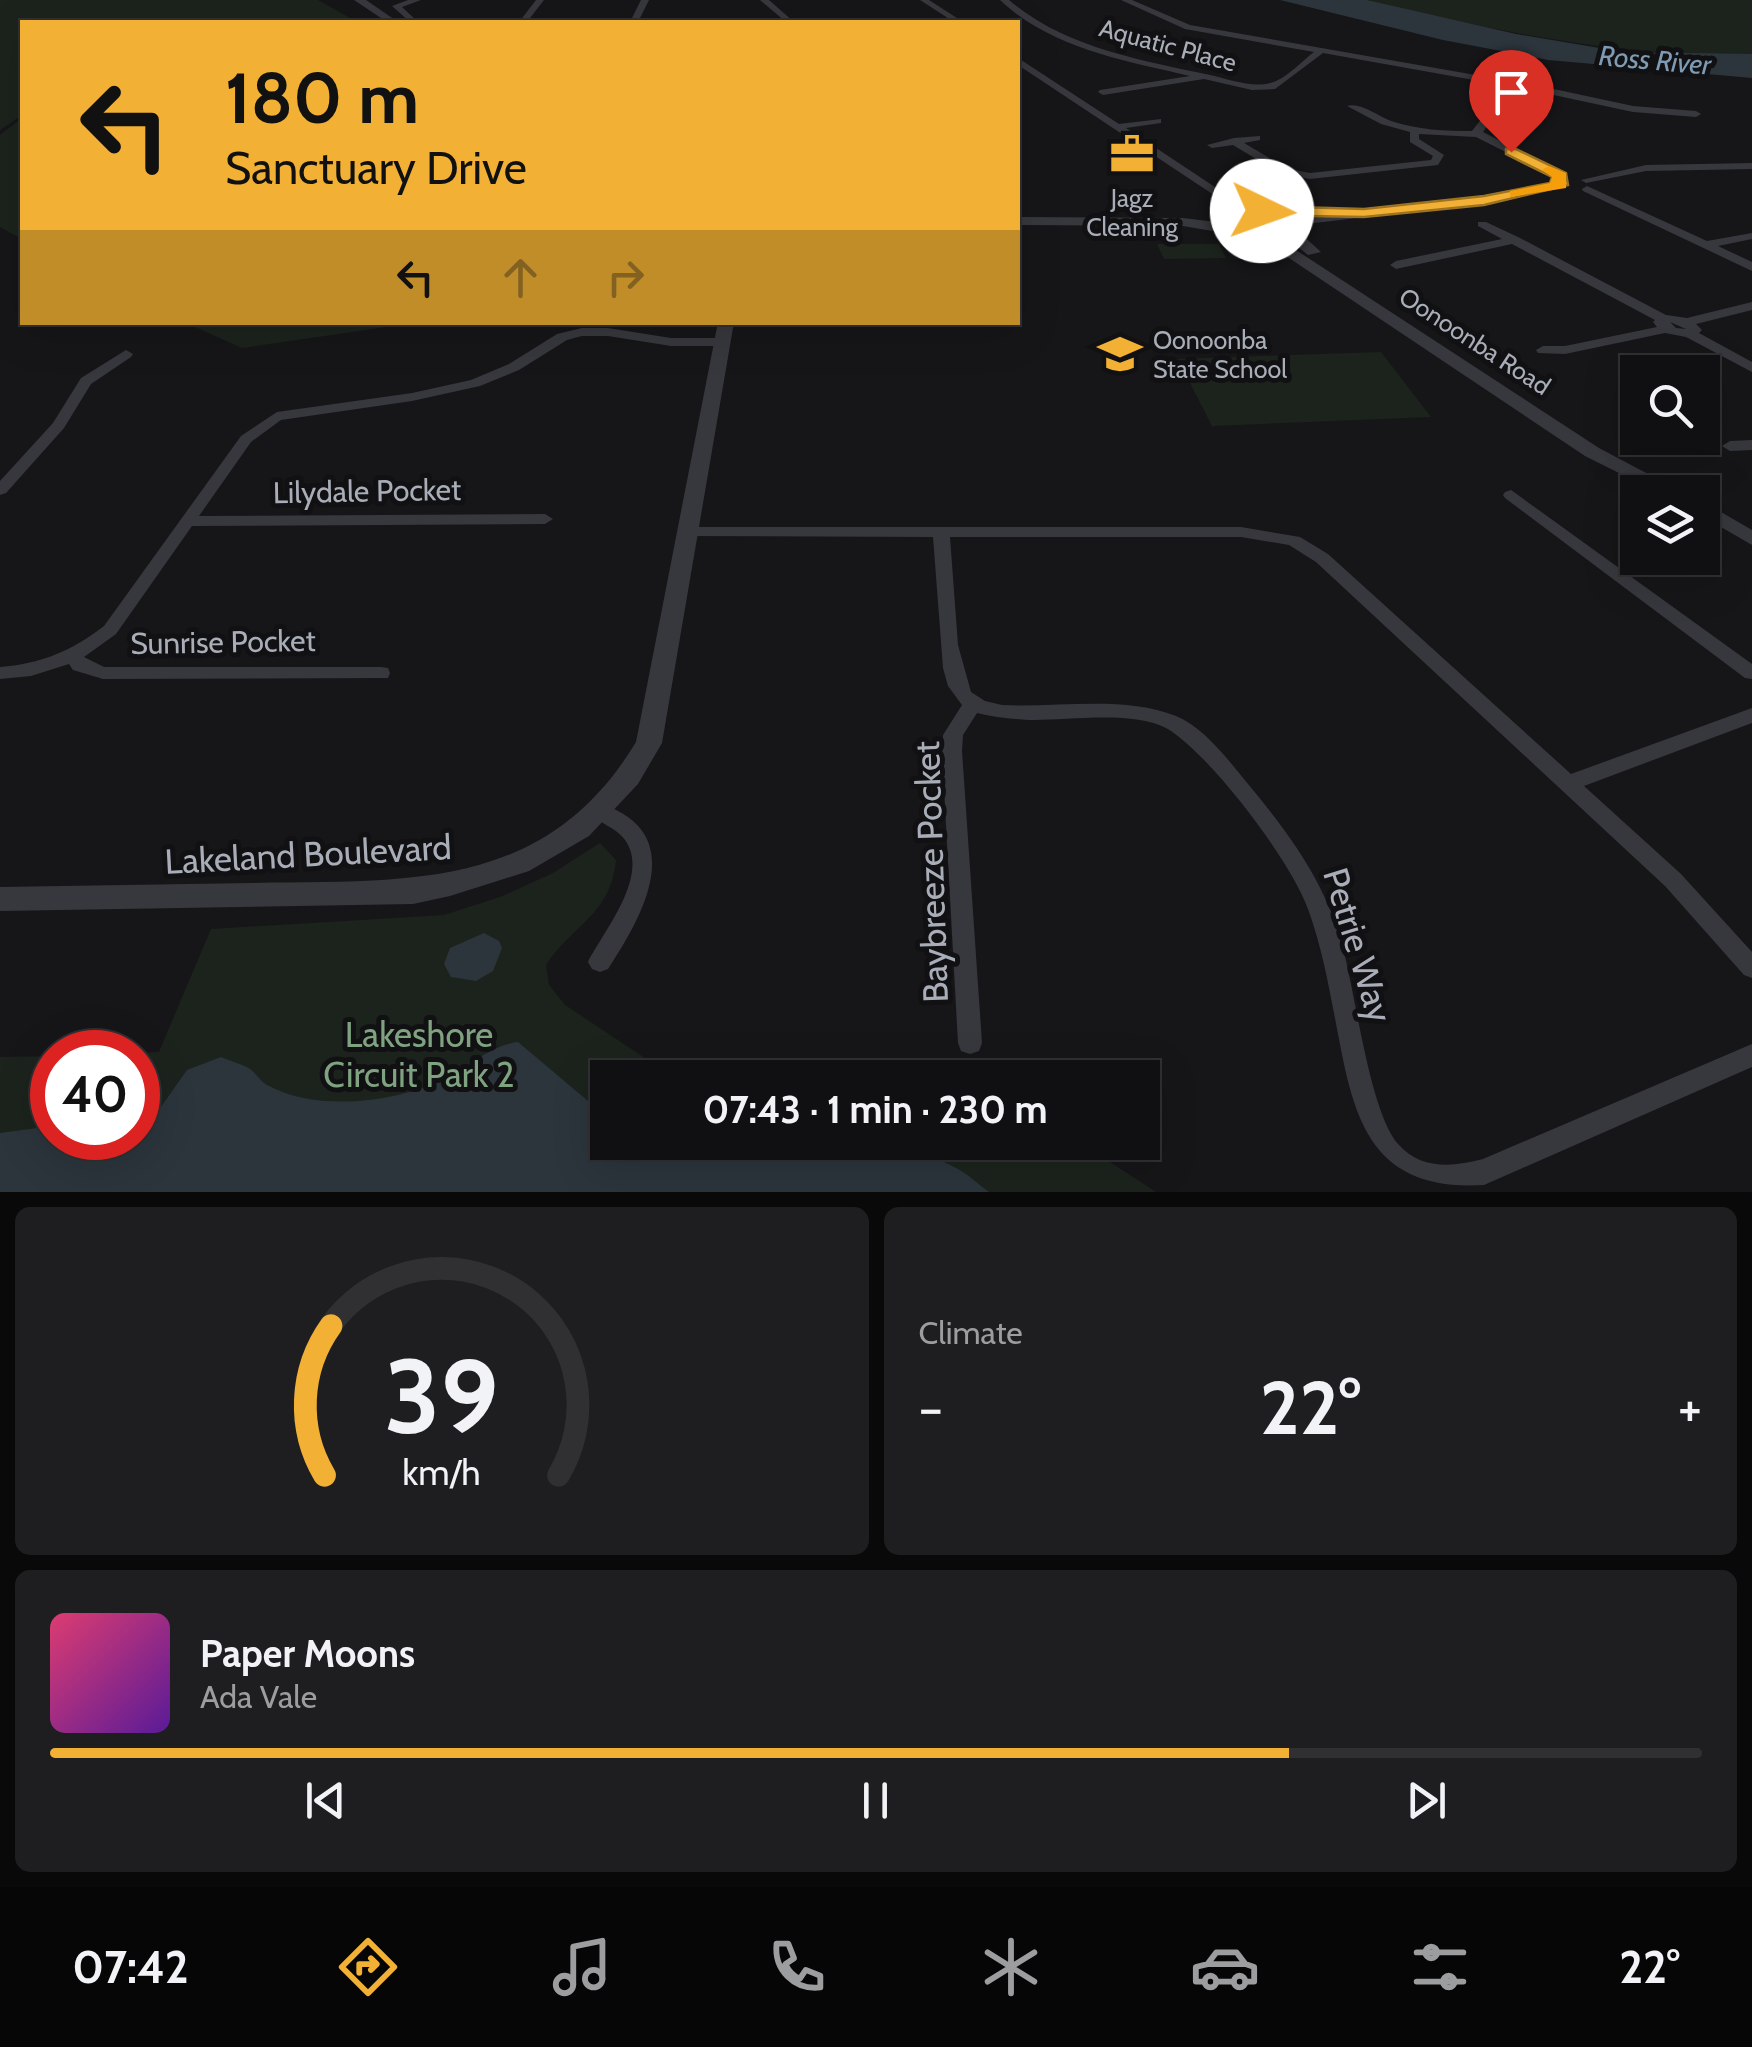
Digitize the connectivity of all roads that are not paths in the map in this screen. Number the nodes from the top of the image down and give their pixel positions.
1 (359, 0) edge
2 (417, 0) edge
3 (540, 0) edge
4 (764, 0) edge
5 (924, 0) edge
6 (1004, 0) edge
7 (1124, 0) edge
8 (390, 20) edge
9 (412, 20) edge
10 (525, 20) edge
11 (788, 20) edge
12 (955, 20) edge
13 (1322, 50) junction
14 (1020, 62) edge
15 (1207, 76) junction
16 (1508, 90) junction
17 (1103, 92) dead end
18 (1352, 106) dead end
19 (1696, 114) dead end
20 (1158, 121) dead end
21 (1121, 126) junction
22 (1414, 133) junction
23 (1478, 134) junction
24 (1256, 138) dead end
25 (1234, 142) junction
26 (1212, 145) dead end
27 (1752, 166) edge
28 (1561, 181) junction
29 (1587, 184) junction
30 (1242, 209) junction
31 (1020, 218) edge
32 (1277, 221) junction
33 (1482, 224) dead end
34 (1236, 225) junction
35 (1752, 236) edge
36 (1517, 240) junction
37 (1706, 245) junction
38 (1396, 265) dead end
39 (1752, 267) edge
40 (1752, 306) edge
41 (1666, 324) junction
42 (1688, 328) junction
43 (725, 332) edge
44 (1543, 350) dead end
45 (126, 354) dead end
46 (1752, 368) edge
47 (1752, 445) edge
48 (1730, 446) dead end
49 (1638, 475) edge
50 (1656, 475) edge
51 (0, 490) edge
52 (1511, 495) dead end
53 (545, 518) dead end
54 (1720, 519) edge
55 (190, 521) junction
56 (688, 532) junction
57 (942, 533) junction
58 (1752, 539) edge
59 (72, 656) junction
60 (0, 673) edge
61 (381, 673) dead end
62 (1752, 673) edge
63 (972, 704) junction
64 (1752, 715) edge
65 (1568, 784) junction
66 (600, 812) junction
67 (0, 900) edge
68 (600, 962) dead end
69 (1752, 968) edge
70 (970, 1043) dead end
71 (1752, 1054) edge

1 - 8 street
2 - 9 street
3 - 10 street
4 - 11 street
5 - 12 street
6 - 15 street, Aquatic Place
7 - 13 street
13 - 15 street, Aquatic Place
13 - 16 street
14 - 21 street
15 - 17 street
16 - 19 street
16 - 23 street
18 - 22 street
20 - 21 street
21 - 30 street
22 - 23 street
22 - 25 street
23 - 28 street
24 - 25 street
25 - 26 street
27 - 29 street
28 - 29 street
28 - 32 street
29 - 37 street
30 - 32 street
30 - 34 street
31 - 34 street
32 - 34 street
32 - 50 street, Oonoonba Road
33 - 36 street
34 - 49 street, Oonoonba Road
35 - 37 street
36 - 38 street
36 - 41 street
37 - 39 street
40 - 42 street
41 - 42 street
41 - 44 street
42 - 46 street
43 - 55 street
43 - 56 street, Lakeland Boulevard
45 - 51 street
47 - 48 street
52 - 62 street
53 - 55 street, Lilydale Pocket
54 - 58 street
55 - 59 street
56 - 57 street
56 - 66 street, Lakeland Boulevard
57 - 63 street
57 - 65 street
59 - 60 street
59 - 61 street, Sunrise Pocket
63 - 70 street, Baybreeze Pocket
63 - 71 street, Petrie Way
64 - 65 street
65 - 69 street
66 - 67 street, Lakeland Boulevard
66 - 68 street

